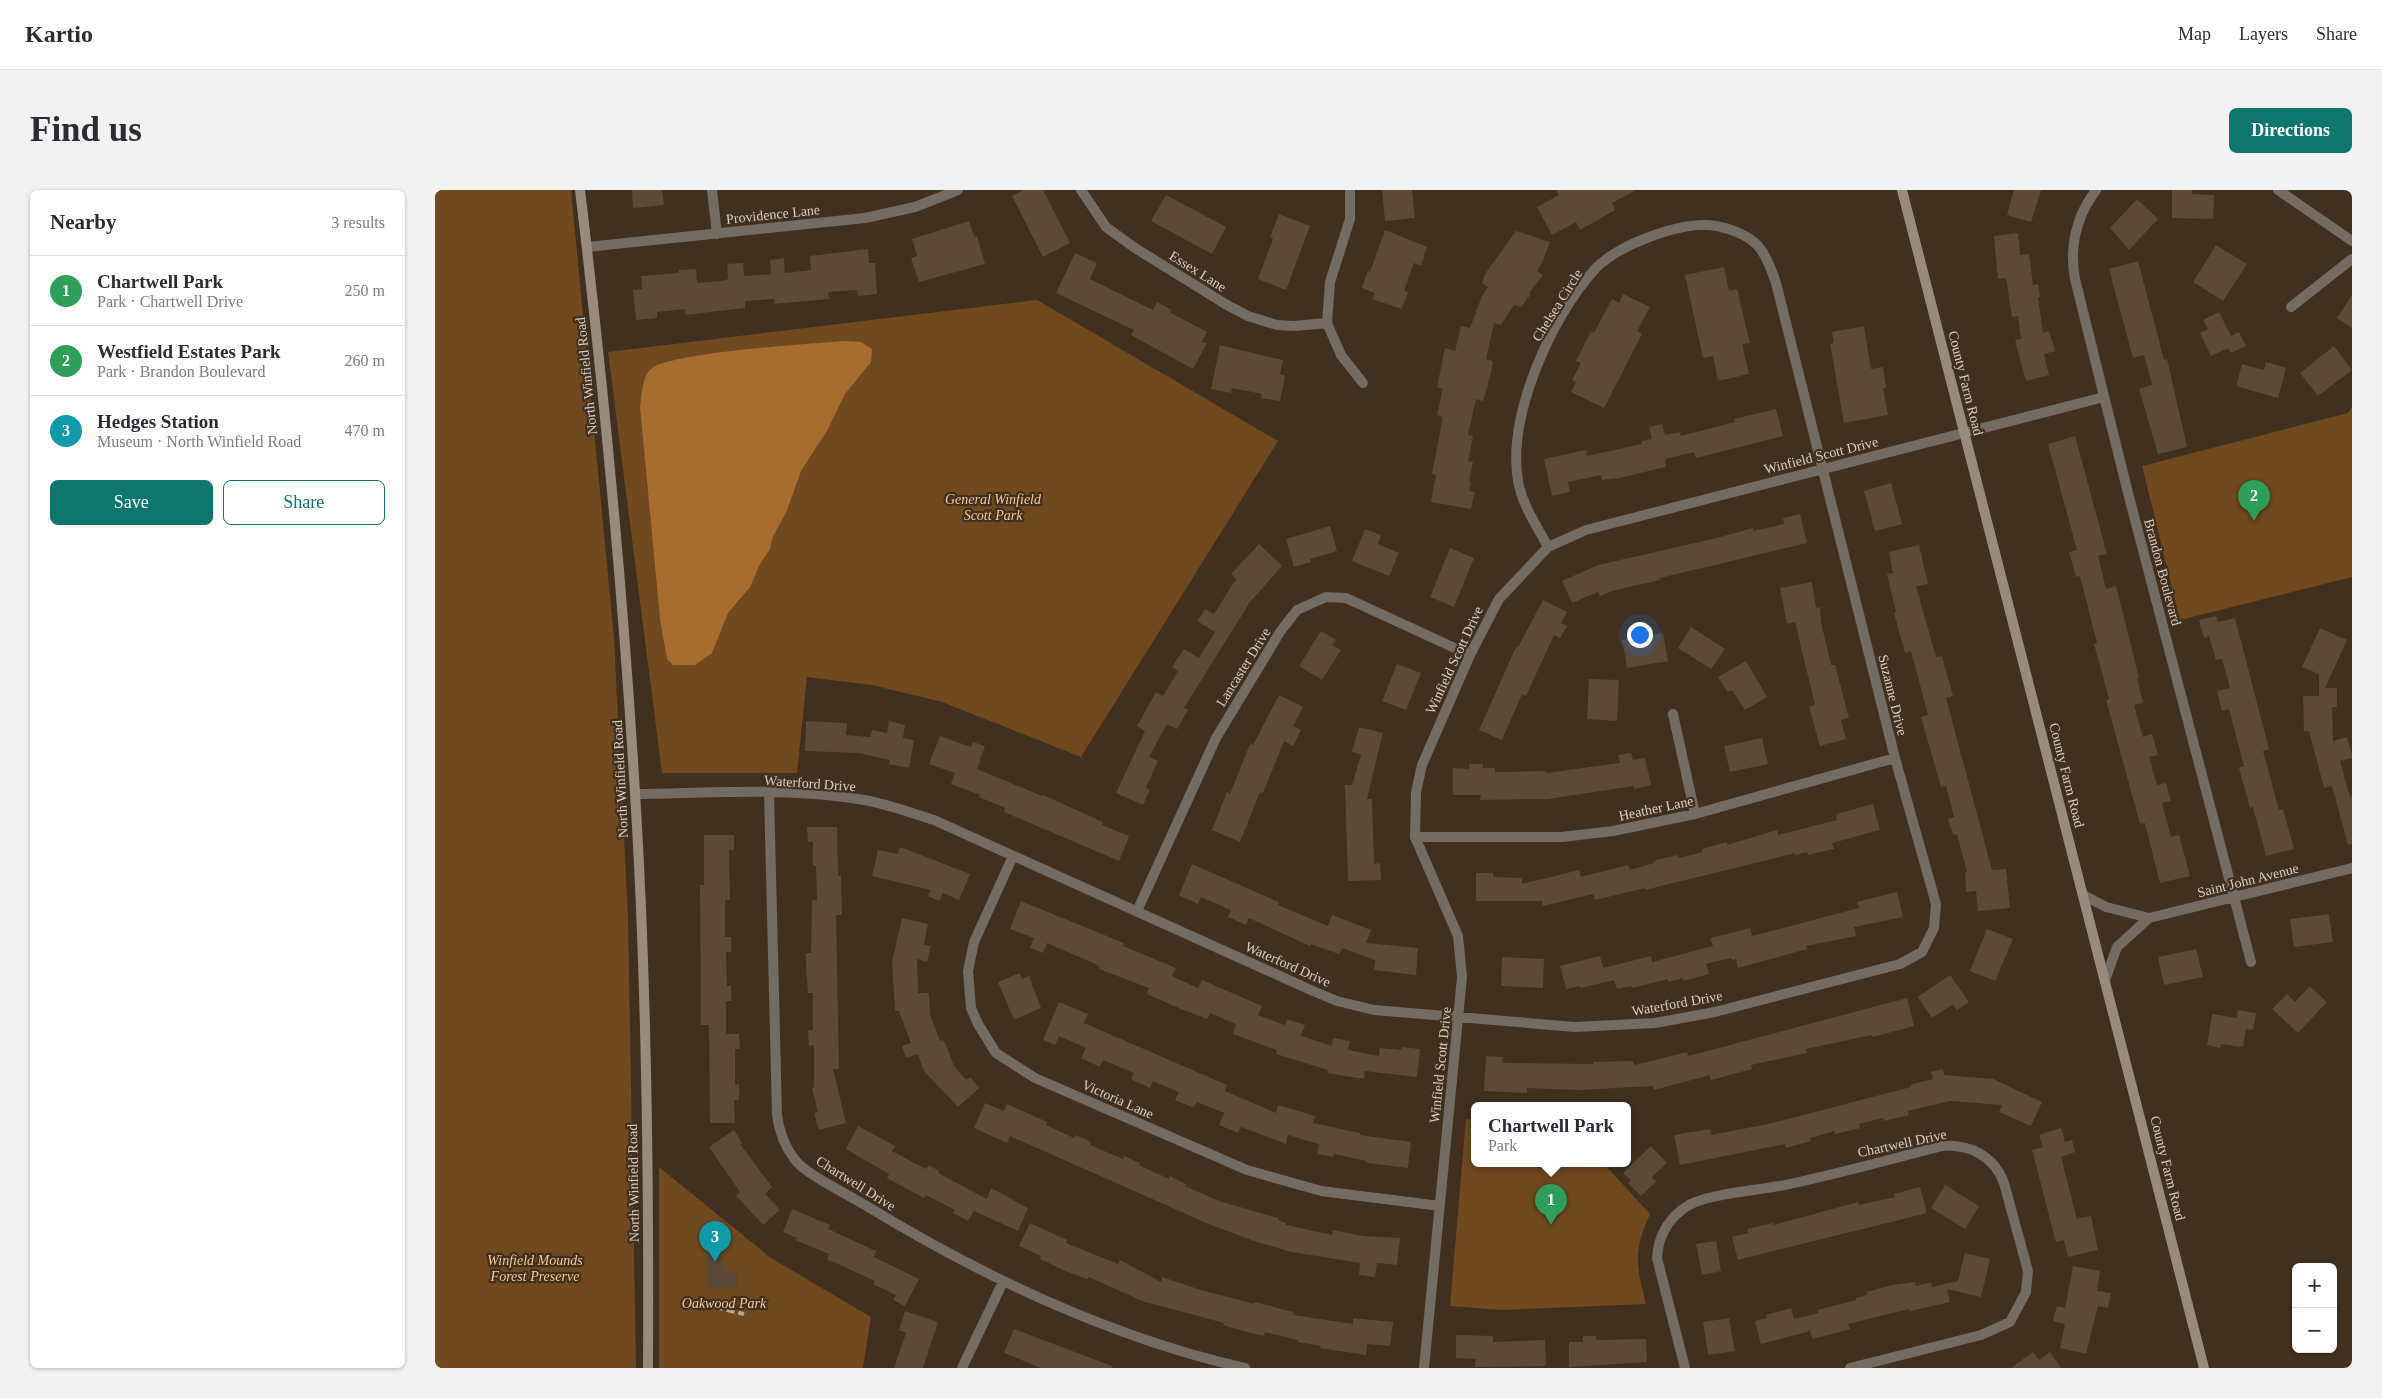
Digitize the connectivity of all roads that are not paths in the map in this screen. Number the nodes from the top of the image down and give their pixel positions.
1 (580, 190) edge
2 (712, 190) edge
3 (958, 190) edge
4 (1081, 190) edge
5 (1350, 190) edge
6 (1902, 190) edge
7 (2096, 190) edge
8 (2278, 190) edge
9 (717, 234) junction
10 (2352, 241) edge
11 (587, 247) junction
12 (2352, 259) edge
13 (2291, 306) dead end
14 (1327, 323) junction
15 (1363, 383) dead end
16 (2104, 397) junction
17 (1964, 433) junction
18 (1822, 469) junction
19 (1547, 547) junction
20 (1470, 655) junction
21 (1673, 714) dead end
22 (1895, 758) junction
23 (769, 793) junction
24 (635, 794) junction
25 (1695, 814) junction
26 (1415, 837) junction
27 (1013, 856) junction
28 (2352, 868) edge
29 (2083, 895) junction
30 (2234, 898) junction
31 (1137, 911) junction
32 (2149, 918) junction
33 (1934, 928) joint
34 (2251, 962) dead end
35 (2105, 980) junction
36 (1459, 1017) junction
37 (1440, 1206) junction
38 (1003, 1282) junction
39 (648, 1368) edge
40 (962, 1368) edge
41 (1245, 1368) edge
42 (1424, 1368) edge
43 (1685, 1368) edge
44 (1850, 1368) edge
45 (2204, 1368) edge

1 - 11 main road, North Winfield Road
2 - 9 street
3 - 9 street, Providence Lane
4 - 14 street, Essex Lane
5 - 14 street
6 - 17 main road, County Farm Road
7 - 16 street, Brandon Boulevard
8 - 10 street
9 - 11 street, Providence Lane
11 - 24 main road, North Winfield Road
12 - 13 street
14 - 15 street
16 - 17 street, Winfield Scott Drive
16 - 30 street, Brandon Boulevard
17 - 18 street, Winfield Scott Drive
17 - 29 main road, County Farm Road
18 - 19 street, Winfield Scott Drive
18 - 19 street, Chelsea Circle
18 - 22 street, Suzanne Drive
19 - 20 street, Winfield Scott Drive
20 - 26 street, Winfield Scott Drive
20 - 31 street, Lancaster Drive
21 - 25 street
22 - 25 street, Heather Lane
22 - 33 street, Suzanne Drive
23 - 24 street, Waterford Drive
23 - 27 street, Waterford Drive
23 - 38 street, Chartwell Drive
24 - 39 main road, North Winfield Road
25 - 26 street, Heather Lane
26 - 36 street, Winfield Scott Drive
27 - 31 street, Waterford Drive
27 - 37 street, Victoria Lane
28 - 30 street, Saint John Avenue
29 - 32 street
29 - 35 main road, County Farm Road
30 - 32 street, Saint John Avenue
30 - 34 street, Brandon Boulevard
31 - 36 street, Waterford Drive
32 - 35 street
33 - 36 street, Waterford Drive
35 - 45 main road, County Farm Road
36 - 37 street, Winfield Scott Drive
37 - 42 street, Winfield Scott Drive
38 - 40 street
38 - 41 street, Chartwell Drive
43 - 44 street, Chartwell Drive

